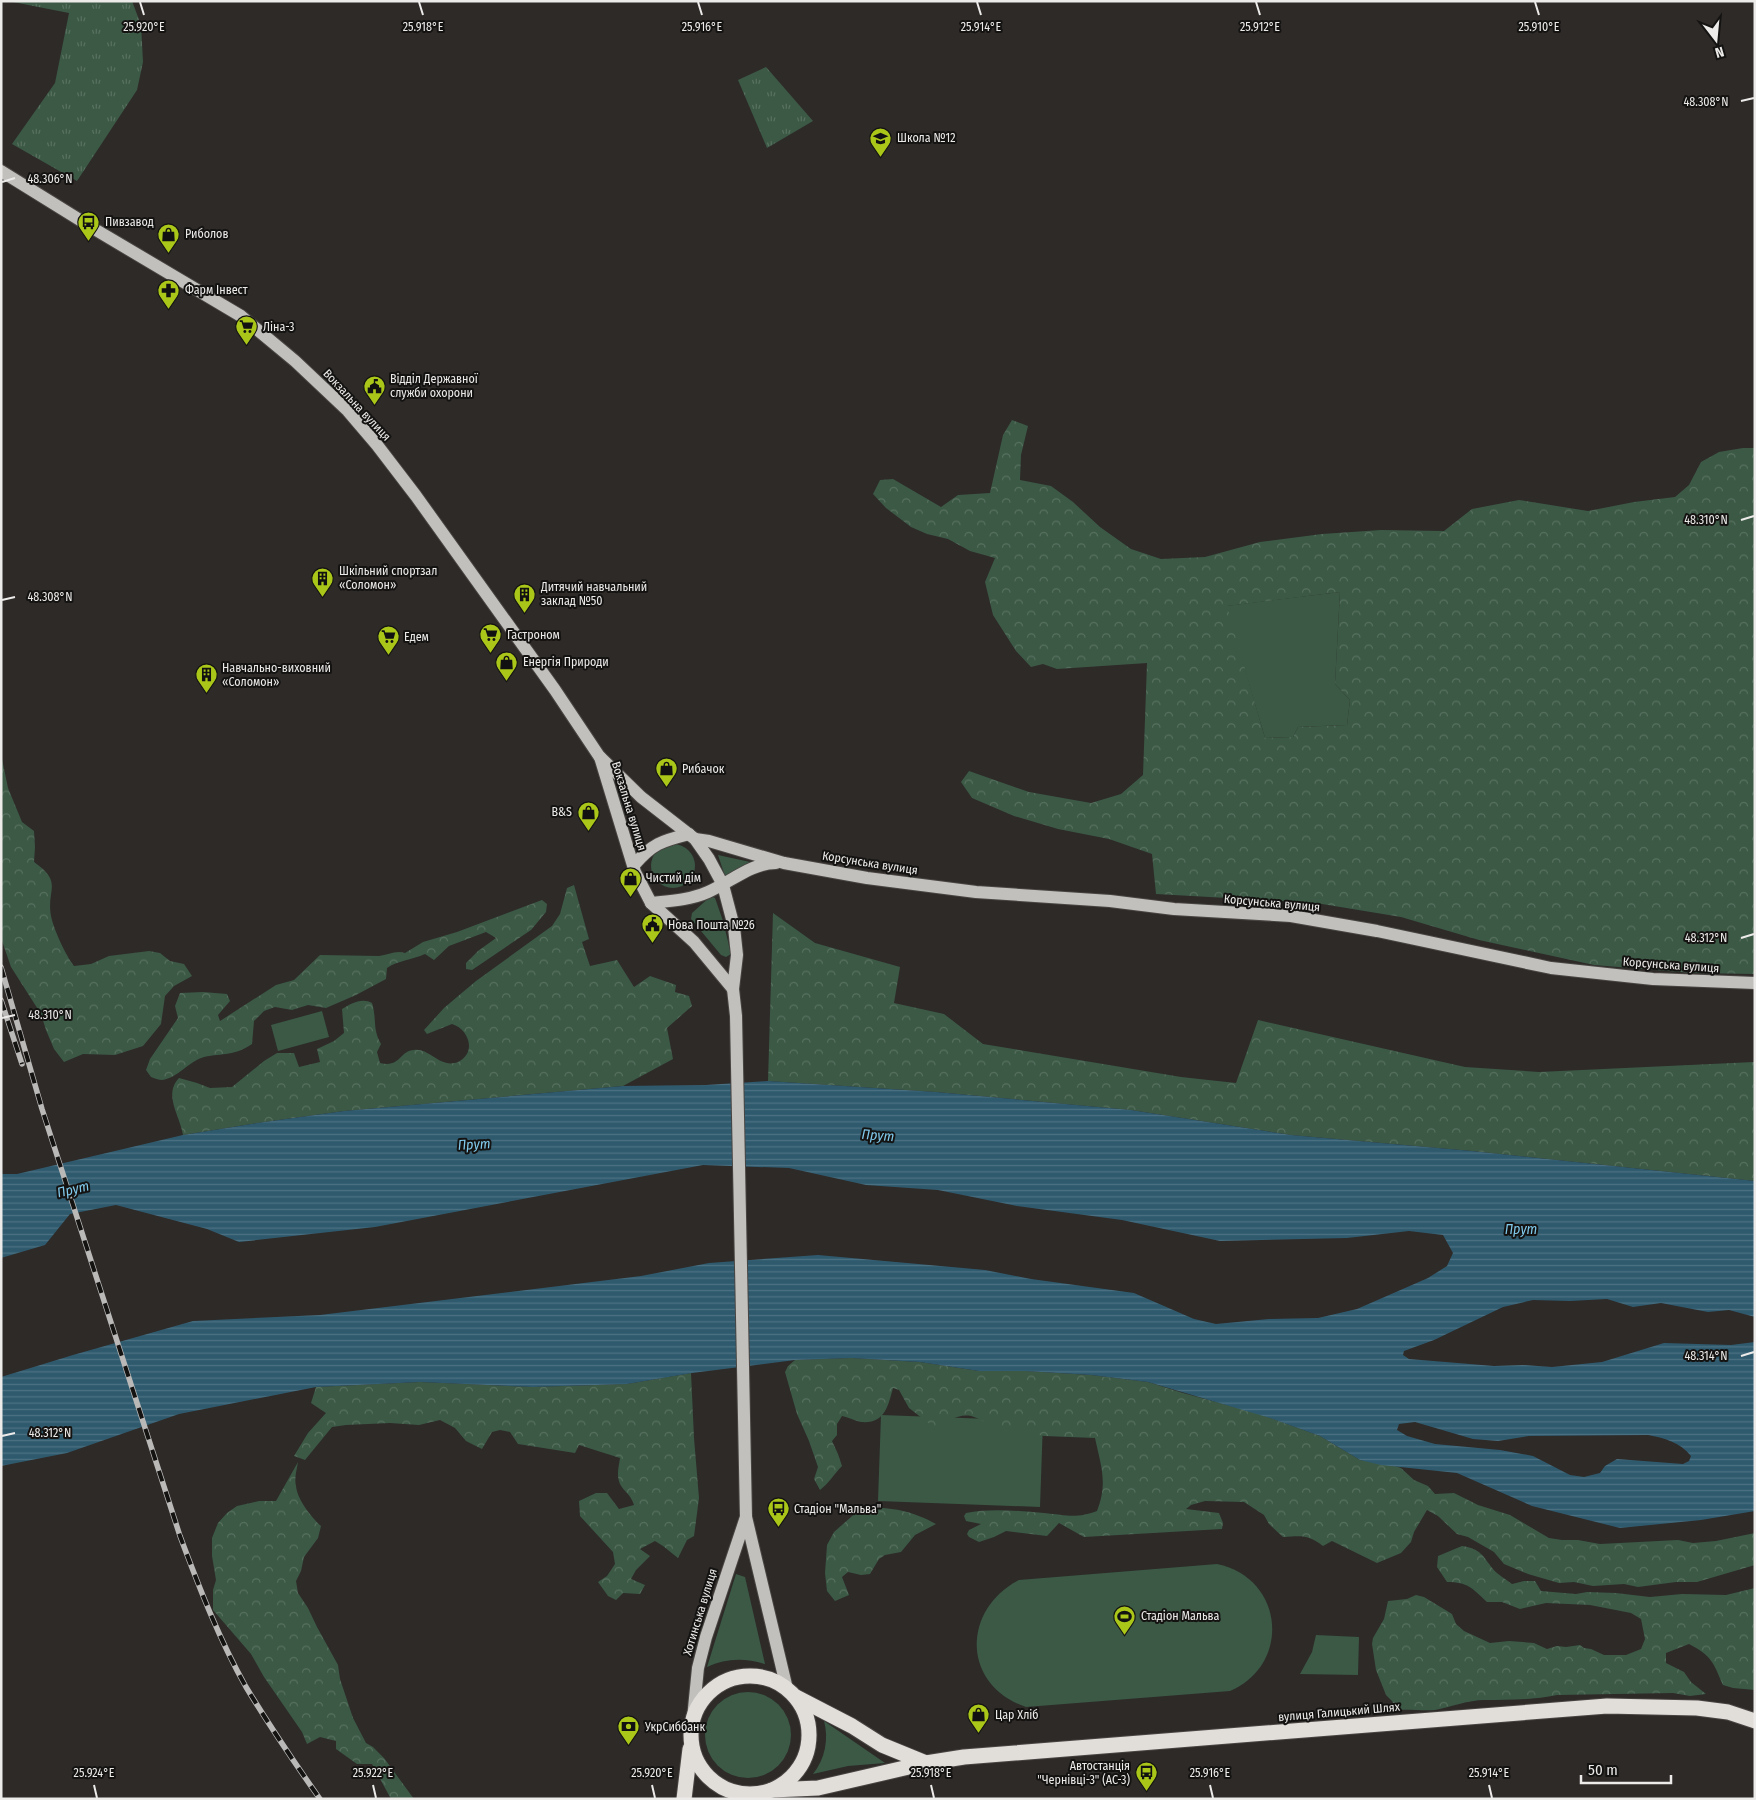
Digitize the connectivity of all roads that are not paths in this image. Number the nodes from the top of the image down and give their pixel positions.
1 (1, 171) edge
2 (599, 756) junction
3 (692, 836) junction
4 (784, 863) junction
5 (634, 865) junction
6 (723, 885) junction
7 (650, 903) junction
8 (1755, 983) edge
9 (733, 989) junction
10 (746, 1517) junction
11 (791, 1693) junction
12 (693, 1718) junction
13 (1755, 1720) edge
14 (691, 1742) junction
15 (926, 1763) junction
16 (772, 1790) junction
17 (753, 1796) edge
18 (684, 1799) edge

1 - 2 main road, Вокзальна вулиця
2 - 3 main road, Вокзальна вулиця
2 - 5 main road, Вокзальна вулиця
3 - 4 main road, Корсунська вулиця
3 - 5 main road
3 - 6 main road
4 - 6 main road, Корсунська вулиця
4 - 8 main road, Корсунська вулиця
5 - 7 main road, Вокзальна вулиця
6 - 7 main road, Корсунська вулиця
6 - 9 main road
7 - 9 main road
9 - 10 main road, Хотинська вулиця
10 - 11 main road, Хотинська вулиця
10 - 12 main road, Хотинська вулиця
11 - 12 highway
11 - 15 highway
11 - 16 highway
12 - 14 highway
13 - 15 highway, вулиця Галицький Шлях
14 - 17 highway
14 - 18 highway
15 - 16 highway, вулиця Галицький Шлях
16 - 17 highway

